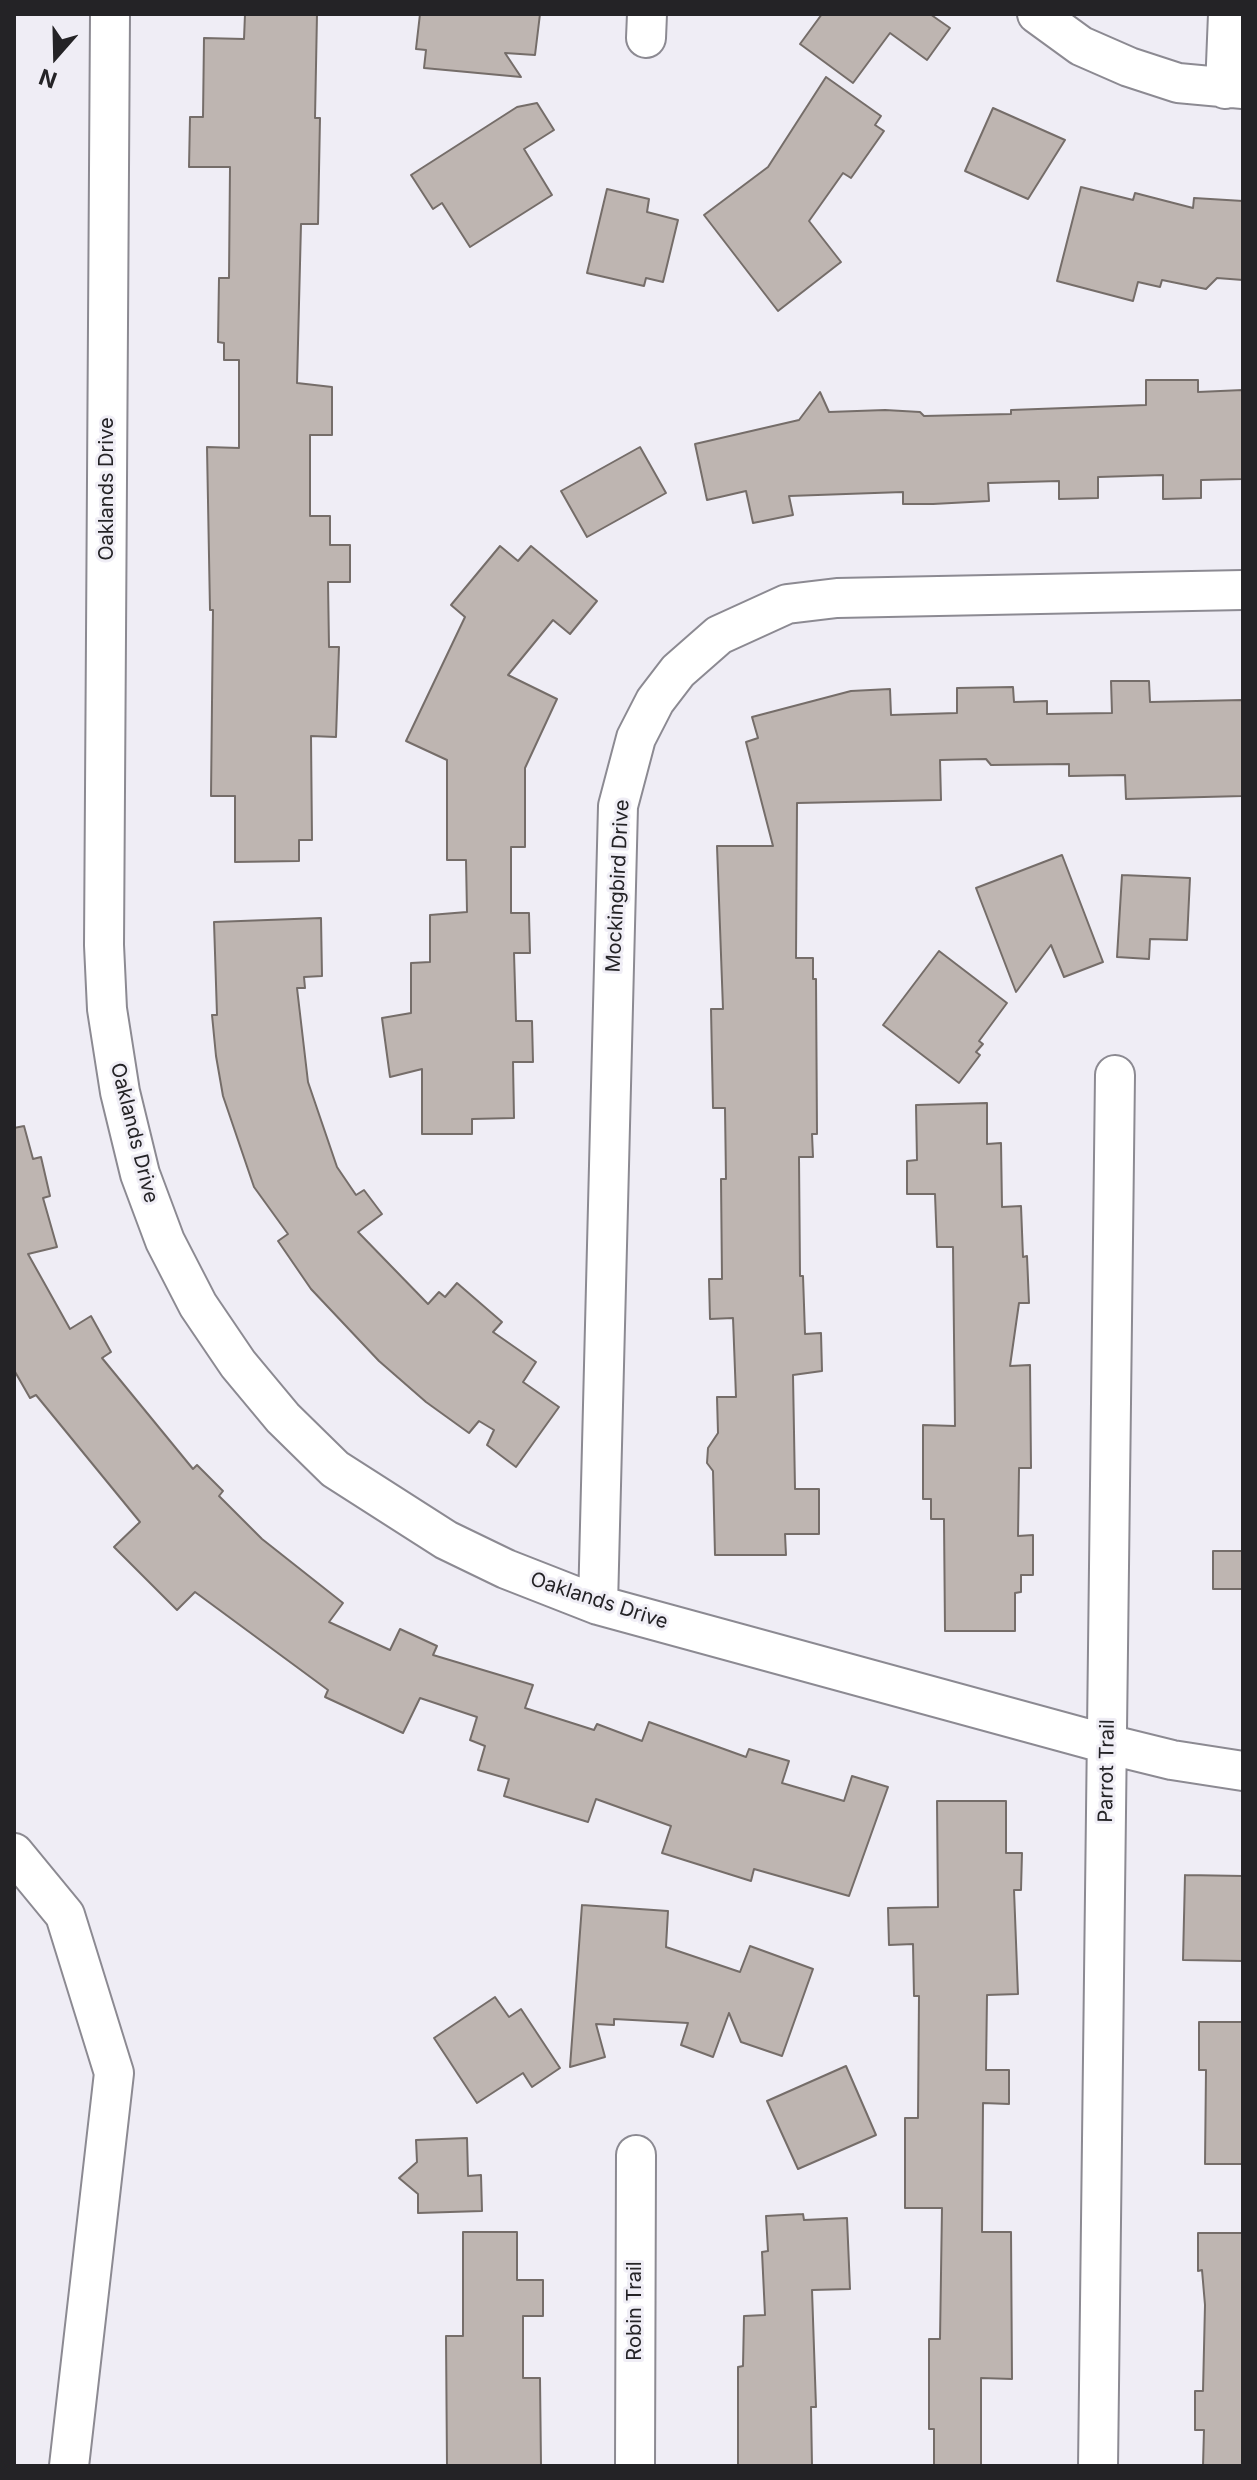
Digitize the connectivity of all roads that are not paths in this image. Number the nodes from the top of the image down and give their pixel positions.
1 (110, 14) edge
2 (1037, 14) edge
3 (1228, 14) edge
4 (1234, 89) edge
5 (1243, 590) edge
6 (1115, 1075) dead end
7 (598, 1605) junction
8 (1107, 1744) junction
9 (1243, 1771) edge
10 (14, 1853) edge
11 (636, 2155) dead end
12 (69, 2466) edge
13 (635, 2466) edge
14 (1098, 2466) edge

1 - 7 street, Oaklands Drive
2 - 4 street
3 - 4 street
5 - 7 street, Mockingbird Drive
6 - 8 street, Parrot Trail
7 - 8 street, Oaklands Drive
8 - 9 street, Oaklands Drive
8 - 14 street, Parrot Trail
10 - 12 street
11 - 13 street, Robin Trail

